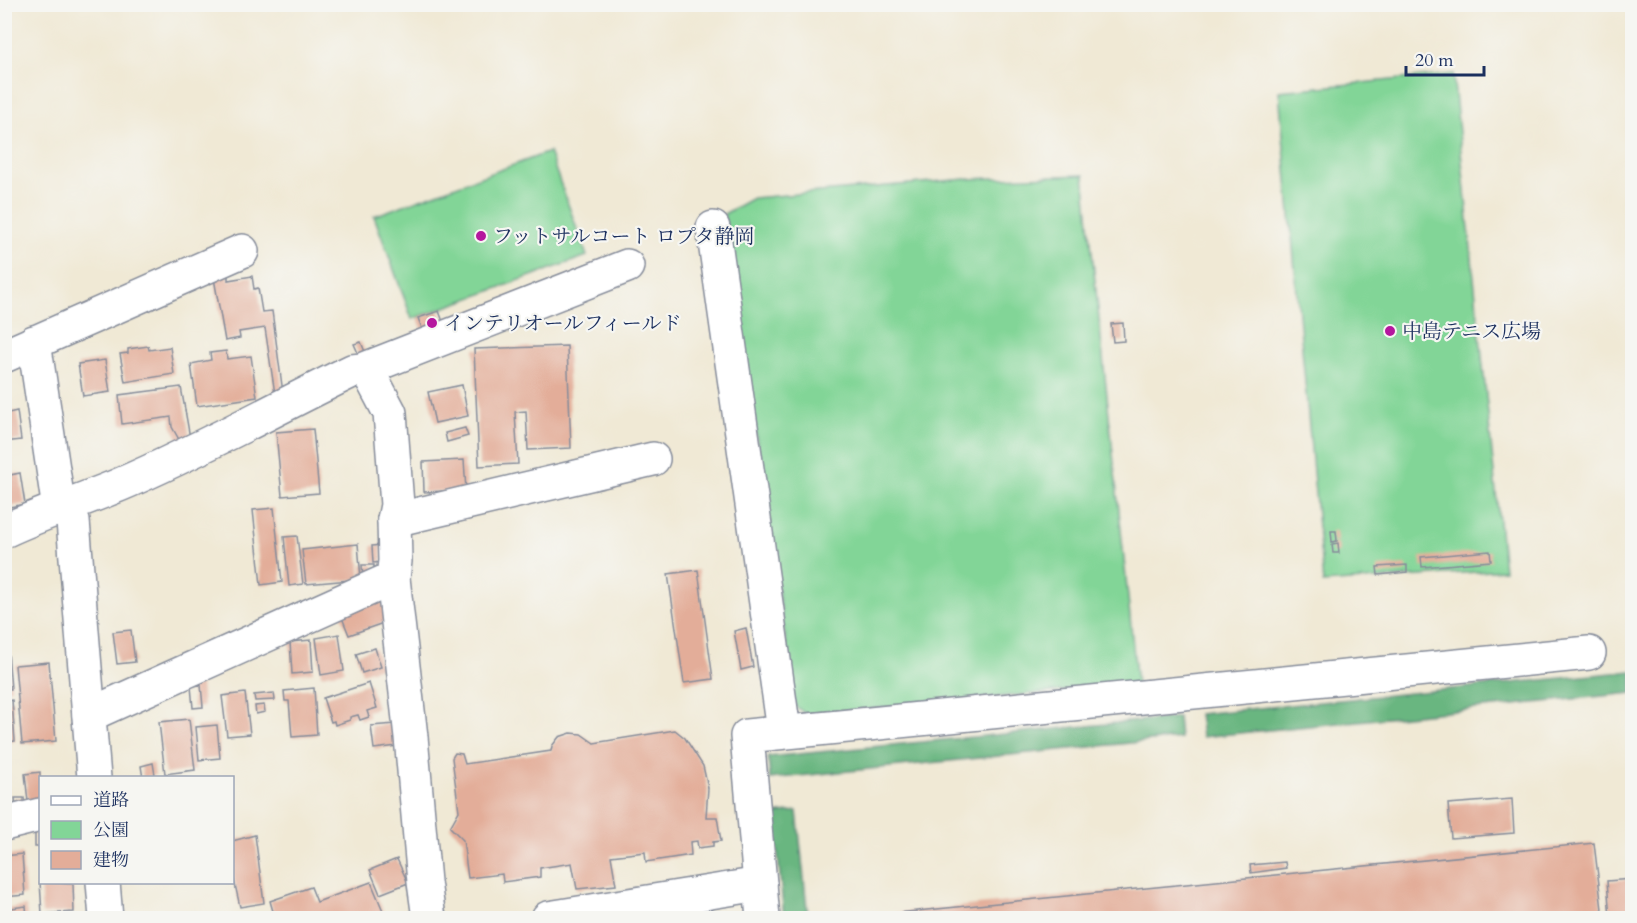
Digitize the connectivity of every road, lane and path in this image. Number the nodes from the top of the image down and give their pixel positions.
1 (713, 228) dead end
2 (242, 251) dead end
3 (627, 266) dead end
4 (34, 342) junction
5 (4, 356) edge
6 (362, 370) junction
7 (653, 459) dead end
8 (64, 506) junction
9 (394, 520) junction
10 (4, 531) edge
11 (393, 578) junction
12 (1589, 653) dead end
13 (89, 715) junction
14 (784, 731) junction
15 (94, 776) edge
16 (39, 815) edge
17 (4, 824) edge
18 (103, 884) edge
19 (760, 884) junction
20 (106, 918) edge
21 (429, 918) edge
22 (548, 918) edge
23 (763, 918) edge

1 - 14 street
2 - 4 street
3 - 6 street
4 - 5 street
4 - 8 street
6 - 8 street
6 - 9 street
7 - 9 street
8 - 10 street
8 - 13 street
9 - 11 street
11 - 13 street
11 - 21 street
12 - 14 street
13 - 15 street
14 - 19 street
16 - 17 street
18 - 20 street
19 - 22 street
19 - 23 street

